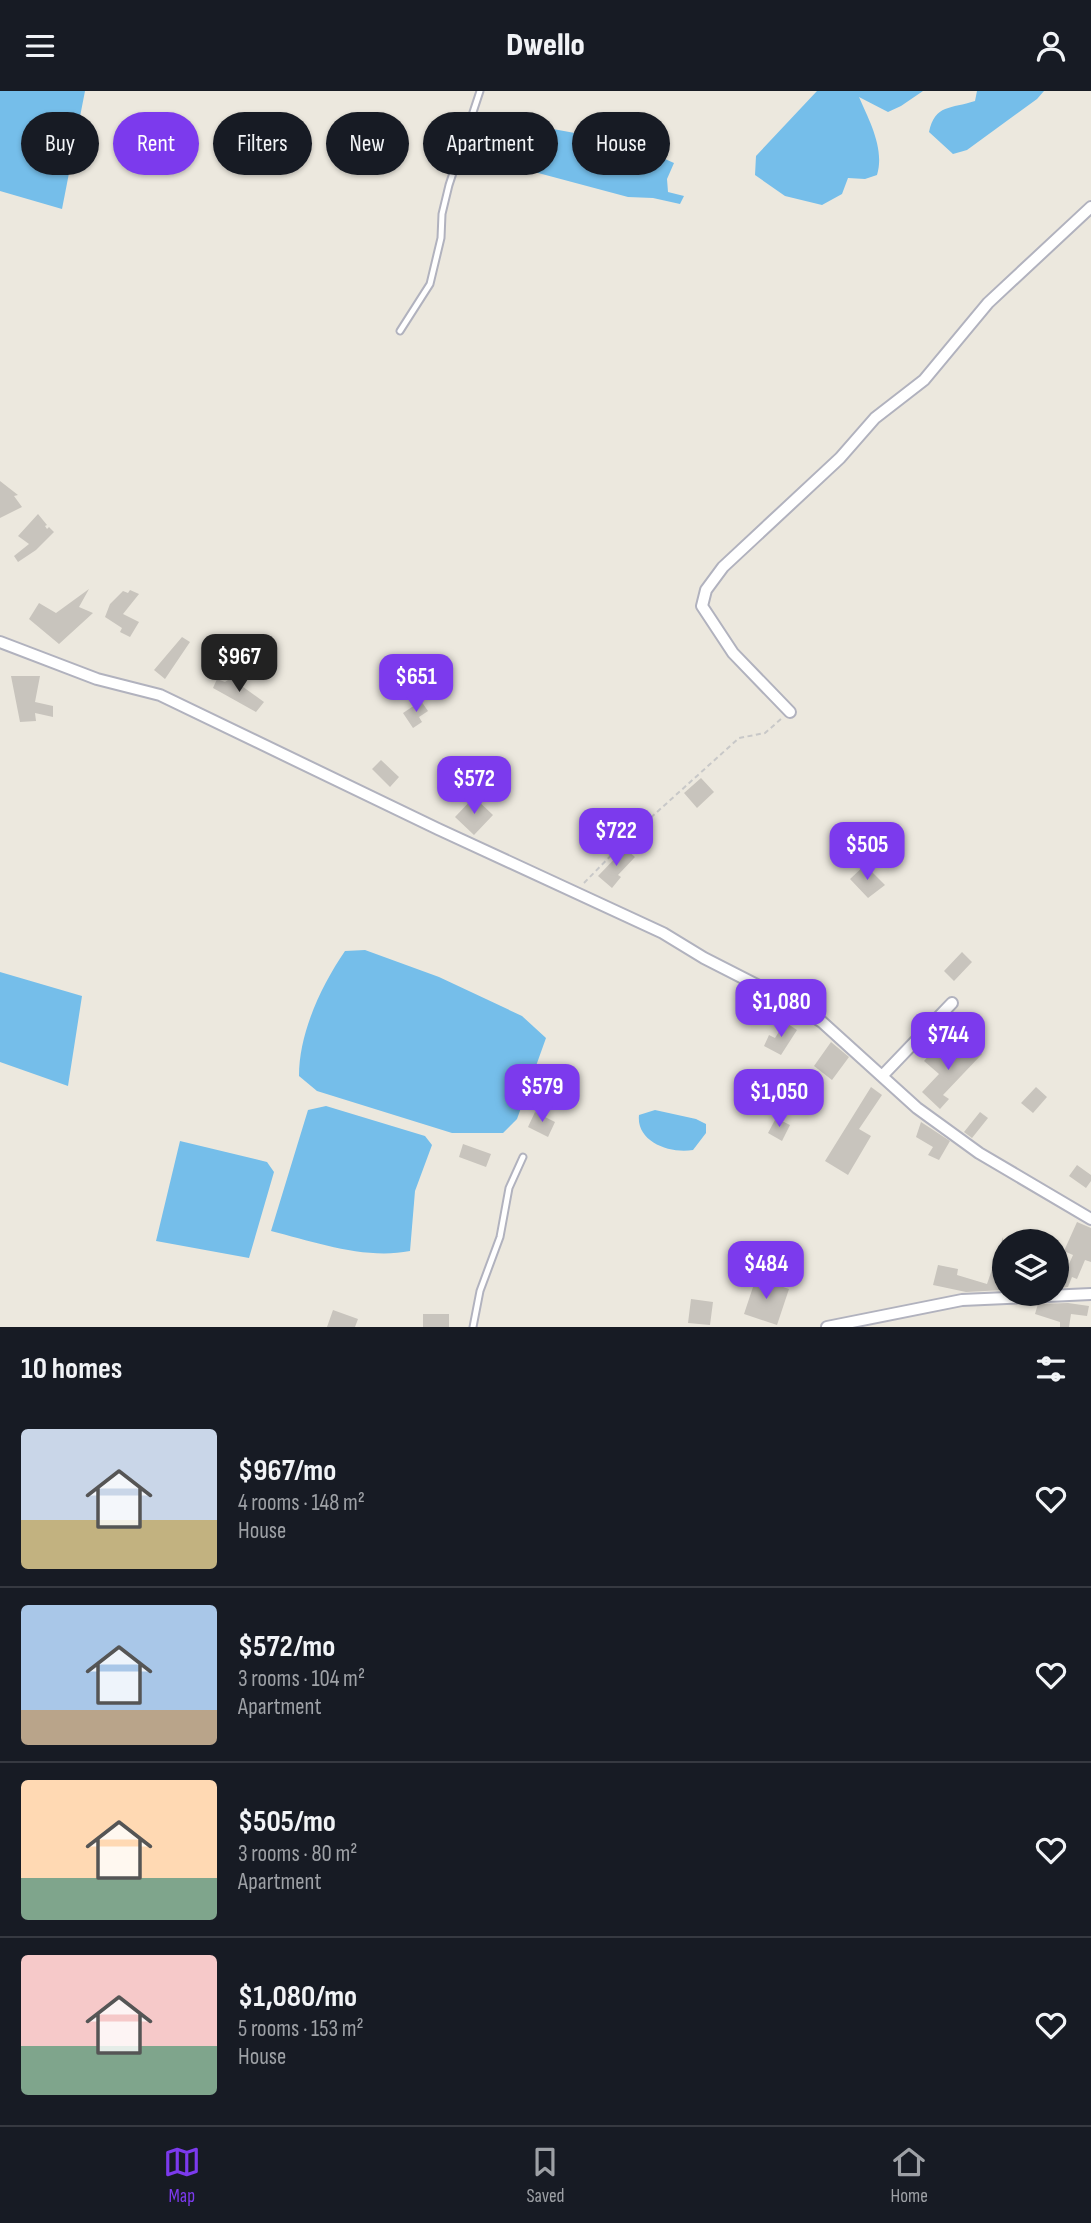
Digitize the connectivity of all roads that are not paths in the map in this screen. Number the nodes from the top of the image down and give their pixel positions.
1 (480, 91) edge
2 (1091, 207) edge
3 (400, 331) dead end
4 (0, 642) edge
5 (790, 712) road end
6 (952, 1003) dead end
7 (883, 1075) junction
8 (523, 1157) dead end
9 (1091, 1219) edge
10 (1091, 1294) edge
11 (473, 1327) edge
12 (827, 1327) edge

1 - 3 lane
2 - 5 street
4 - 7 street
6 - 7 street
7 - 9 street
8 - 11 lane
10 - 12 street

